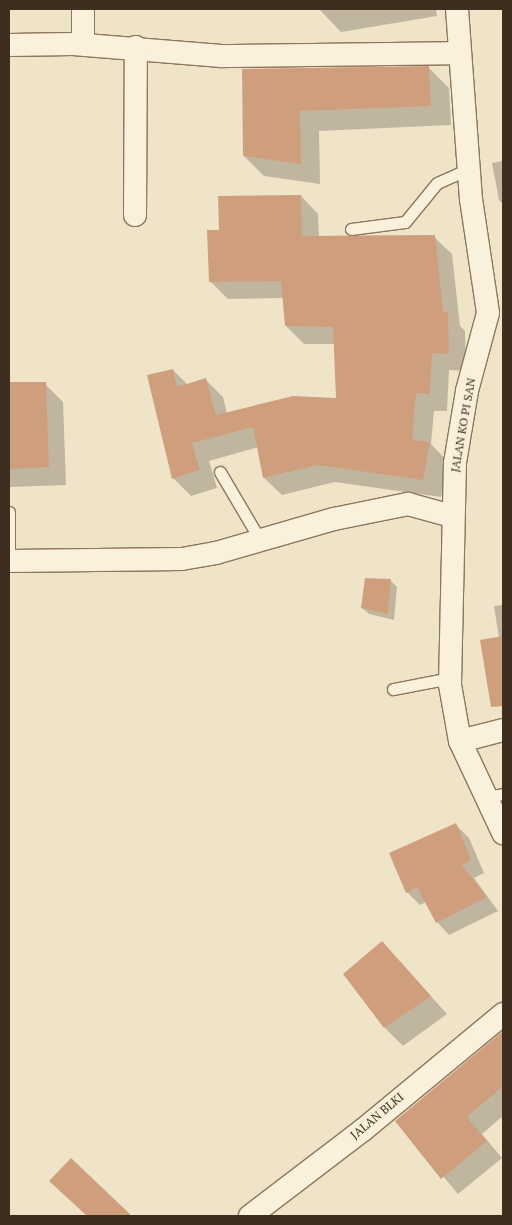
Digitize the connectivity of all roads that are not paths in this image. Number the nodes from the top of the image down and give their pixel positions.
1 (83, 9) edge
2 (458, 9) edge
3 (83, 44) junction
4 (9, 45) edge
5 (136, 47) junction
6 (459, 53) junction
7 (468, 169) junction
8 (135, 215) dead end
9 (350, 229) dead end
10 (220, 472) dead end
11 (9, 512) edge
12 (452, 516) junction
13 (260, 540) junction
14 (9, 561) edge
15 (450, 678) junction
16 (393, 689) dead end
17 (503, 730) edge
18 (460, 741) junction
19 (495, 796) edge
20 (503, 833) edge
21 (503, 1014) edge
22 (250, 1216) edge

1 - 3 street
2 - 6 street, JALAN KO PI SAN
3 - 4 street
3 - 5 street
5 - 6 street
5 - 8 street
6 - 7 street, JALAN KO PI SAN
7 - 9 lane
7 - 12 street, JALAN KO PI SAN
10 - 13 lane
11 - 14 lane
12 - 13 street
12 - 15 street, JALAN KO PI SAN
13 - 14 street
15 - 16 lane
15 - 18 street, JALAN KO PI SAN
17 - 18 street
18 - 19 street, JALAN KO PI SAN
19 - 20 street, JALAN KO PI SAN
21 - 22 street, JALAN BLKI

